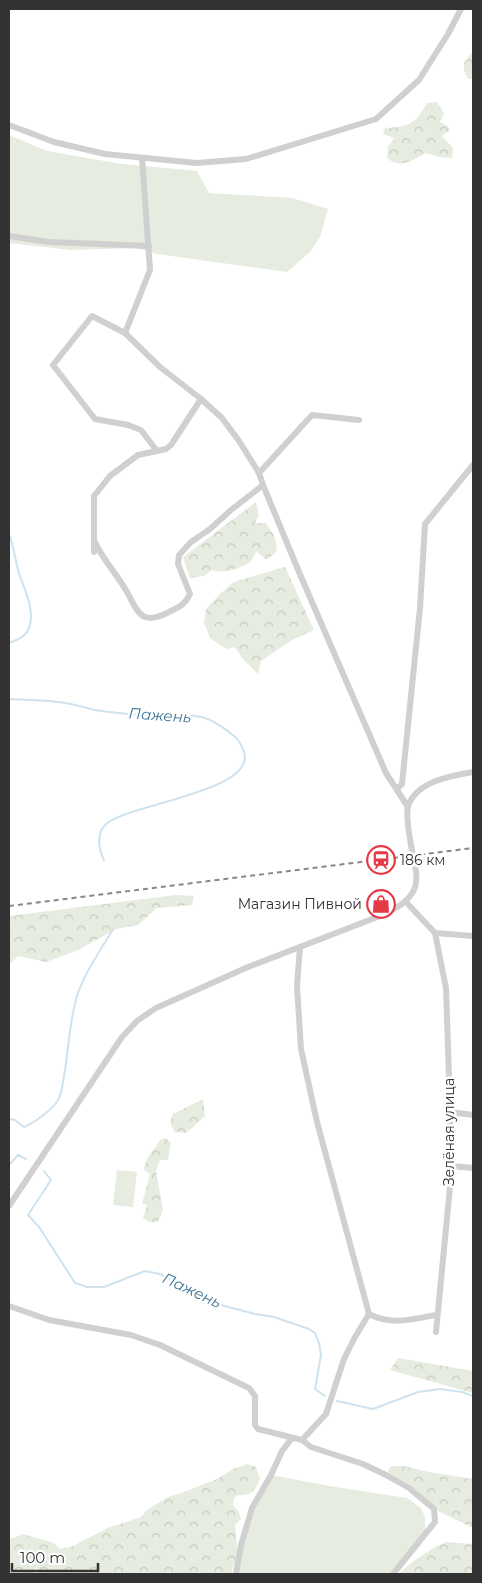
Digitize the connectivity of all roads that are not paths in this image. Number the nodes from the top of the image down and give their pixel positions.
1 (461, 9) edge
2 (9, 124) edge
3 (142, 158) junction
4 (9, 236) edge
5 (149, 246) junction
6 (125, 333) junction
7 (201, 399) junction
8 (359, 420) dead end
9 (157, 451) junction
10 (473, 465) edge
11 (259, 472) junction
12 (263, 485) junction
13 (94, 540) junction
14 (94, 552) dead end
15 (473, 772) edge
16 (397, 789) junction
17 (408, 807) junction
18 (406, 902) junction
19 (435, 933) junction
20 (473, 936) edge
21 (300, 947) junction
22 (450, 1112) junction
23 (473, 1115) edge
24 (452, 1166) junction
25 (473, 1168) edge
26 (9, 1206) edge
27 (9, 1306) edge
28 (369, 1314) junction
29 (436, 1315) junction
30 (436, 1332) dead end
31 (292, 1438) junction
32 (302, 1440) junction
33 (236, 1574) edge
34 (393, 1574) edge

1 - 3 street
2 - 3 street
3 - 5 street
4 - 5 street
5 - 6 street
6 - 7 street
6 - 9 street
7 - 9 street
7 - 11 street
8 - 11 street
9 - 13 street
10 - 16 street
11 - 12 street
12 - 13 street
12 - 16 street
13 - 14 street
15 - 17 street
16 - 17 street
17 - 18 street
18 - 19 street
18 - 21 street
19 - 20 street
19 - 22 street, Зелёная улица
21 - 26 street
21 - 28 street
22 - 23 street
22 - 24 street, Зелёная улица
24 - 25 street
24 - 29 street, Зелёная улица
27 - 31 street
28 - 29 street
28 - 32 street
29 - 30 street, Зелёная улица
31 - 32 street
31 - 33 street
32 - 34 street

